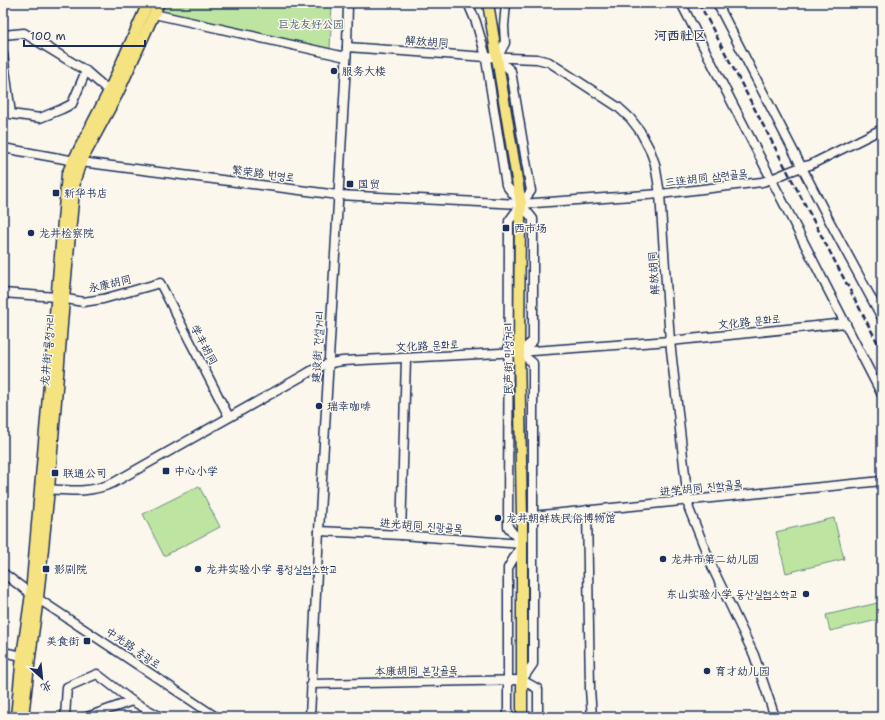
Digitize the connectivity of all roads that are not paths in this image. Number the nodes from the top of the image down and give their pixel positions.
1 (148, 3) edge
2 (158, 3) edge
3 (348, 3) edge
4 (468, 3) edge
5 (488, 3) edge
6 (506, 3) edge
7 (681, 3) edge
8 (717, 3) edge
9 (154, 14) junction
10 (3, 35) edge
11 (347, 47) junction
12 (3, 54) edge
13 (346, 57) junction
14 (486, 57) junction
15 (497, 58) junction
16 (86, 71) junction
17 (113, 93) junction
18 (882, 129) edge
19 (3, 148) edge
20 (77, 162) junction
21 (802, 167) junction
22 (771, 180) junction
23 (660, 194) junction
24 (338, 195) junction
25 (521, 204) junction
26 (160, 283) joint
27 (3, 293) edge
28 (60, 298) junction
29 (882, 318) edge
30 (846, 323) junction
31 (670, 341) junction
32 (514, 352) junction
33 (406, 358) junction
34 (328, 363) junction
35 (882, 395) edge
36 (229, 417) junction
37 (882, 481) edge
38 (45, 489) junction
39 (688, 501) junction
40 (588, 510) junction
41 (533, 516) junction
42 (522, 517) junction
43 (319, 531) junction
44 (401, 535) junction
45 (522, 544) junction
46 (3, 573) edge
47 (34, 596) junction
48 (3, 652) edge
49 (26, 656) junction
50 (508, 680) junction
51 (522, 680) junction
52 (311, 684) junction
53 (132, 701) junction
54 (16, 717) edge
55 (23, 717) edge
56 (65, 717) edge
57 (87, 717) edge
58 (161, 717) edge
59 (216, 717) edge
60 (310, 717) edge
61 (508, 717) edge
62 (522, 717) edge
63 (538, 717) edge
64 (592, 717) edge
65 (775, 717) edge

1 - 17 main road, 龙井街 룡정거리
2 - 9 main road, 龙井街 룡정거리
3 - 11 street, 建设街 건설거리
4 - 14 street
5 - 15 main road, 民声街 민성거리
6 - 15 street
7 - 22 street
8 - 21 street
9 - 13 street
9 - 17 main road, 龙井街 룡정거리
10 - 16 street
11 - 13 street, 建设街 건설거리
11 - 14 street, 解放胡同
12 - 16 street
13 - 24 street, 建设街 건설거리
14 - 15 street, 解放胡同
14 - 25 street
15 - 23 street, 解放胡同
15 - 25 main road, 民声街 민성거리
16 - 17 street
17 - 20 main road, 龙井街 룡정거리
18 - 21 street, 三连胡同 삼련골목
19 - 20 street, 繁荣路 번영로
20 - 24 street, 繁荣路 번영로
20 - 28 main road, 龙井街 룡정거리
21 - 22 street, 三连胡同 삼련골목
21 - 29 street
22 - 23 street, 三连胡同 삼련골목
22 - 30 street
23 - 25 street, 三连胡同 삼련골목
23 - 31 street, 解放胡同
24 - 25 street, 繁荣路 번영로
24 - 34 street, 建设街 건설거리
25 - 32 main road, 民声街 민성거리
26 - 28 street, 永康胡同
26 - 36 street, 学丰胡同
27 - 28 street, 永康胡同
28 - 38 main road, 龙井街 룡정거리
30 - 31 street, 文化路 문화로
30 - 35 street
31 - 32 street, 文化路 문화로
31 - 39 street, 解放胡同
32 - 33 street, 文化路 문화로
32 - 41 street
32 - 42 main road, 民声街 민성거리
32 - 45 street
33 - 34 street, 文化路 문화로
33 - 44 street
34 - 36 street, 文化路 문화로
34 - 43 street, 建设街 건설거리
36 - 38 street, 文化路 문화로
37 - 39 street, 进学胡同 진학골목
38 - 47 main road, 龙井街 룡정거리
39 - 40 street, 进学胡同 진학골목
39 - 65 street, 解放胡同
40 - 41 street, 进学胡同 진학골목
40 - 64 street
41 - 42 street, 进学胡同 진학골목
41 - 51 street
42 - 45 main road, 民声街 민성거리
43 - 44 street, 进光胡同 진광골목
43 - 52 street, 建设街 건설거리
44 - 45 street, 进光胡同 진광골목
45 - 50 street
45 - 51 main road, 民声街 민성거리
46 - 47 street, 中光路 중광로
47 - 49 main road, 龙井街 룡정거리
47 - 59 street, 中光路 중광로
48 - 49 street
49 - 54 main road, 龙井街 룡정거리
49 - 55 main road, 龙井街 룡정거리
50 - 51 street, 本康胡同 본강골목
50 - 52 street, 本康胡同 본강골목
50 - 61 street
51 - 62 main road, 民声街 민성거리
51 - 63 street
52 - 60 street, 建设街 건설거리
53 - 56 street
53 - 57 street
53 - 58 street

